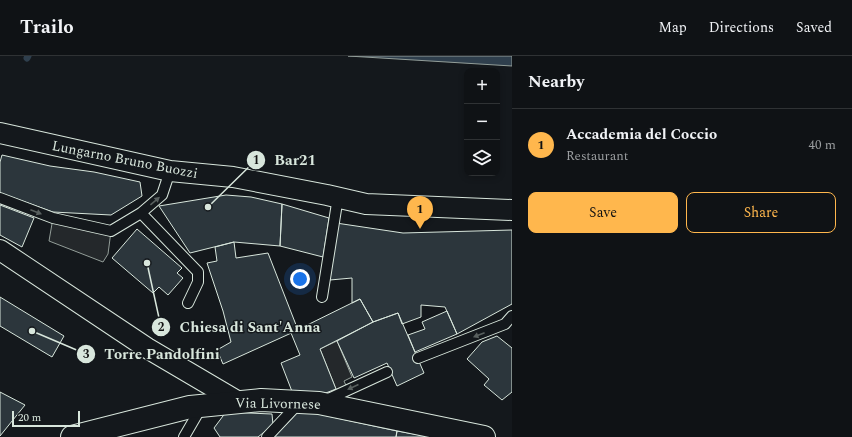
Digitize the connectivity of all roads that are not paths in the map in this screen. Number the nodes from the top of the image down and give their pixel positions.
1 (0, 133) edge
2 (170, 171) junction
3 (338, 197) junction
4 (0, 198) edge
5 (512, 210) edge
6 (141, 213) junction
7 (0, 250) edge
8 (322, 297) dead end
9 (188, 302) dead end
10 (512, 316) edge
11 (418, 358) dead end
12 (387, 372) dead end
13 (237, 401) junction
14 (310, 402) junction
15 (202, 405) junction
16 (72, 437) edge
17 (184, 437) edge
18 (267, 437) edge
19 (484, 437) edge

1 - 2 street, Lungarno Bruno Buozzi
2 - 3 street, Lungarno Bruno Buozzi
6 -> 2 lane
3 - 5 street, Lungarno Bruno Buozzi
3 - 8 lane
4 -> 6 lane
6 - 9 lane
7 - 13 street
10 -> 11 lane
12 -> 14 lane
13 - 14 main road, Via Livornese
13 - 15 main road, Via Livornese
14 - 18 lane
14 - 19 main road, Via Livornese
15 - 16 main road, Via Livornese
15 - 17 lane

